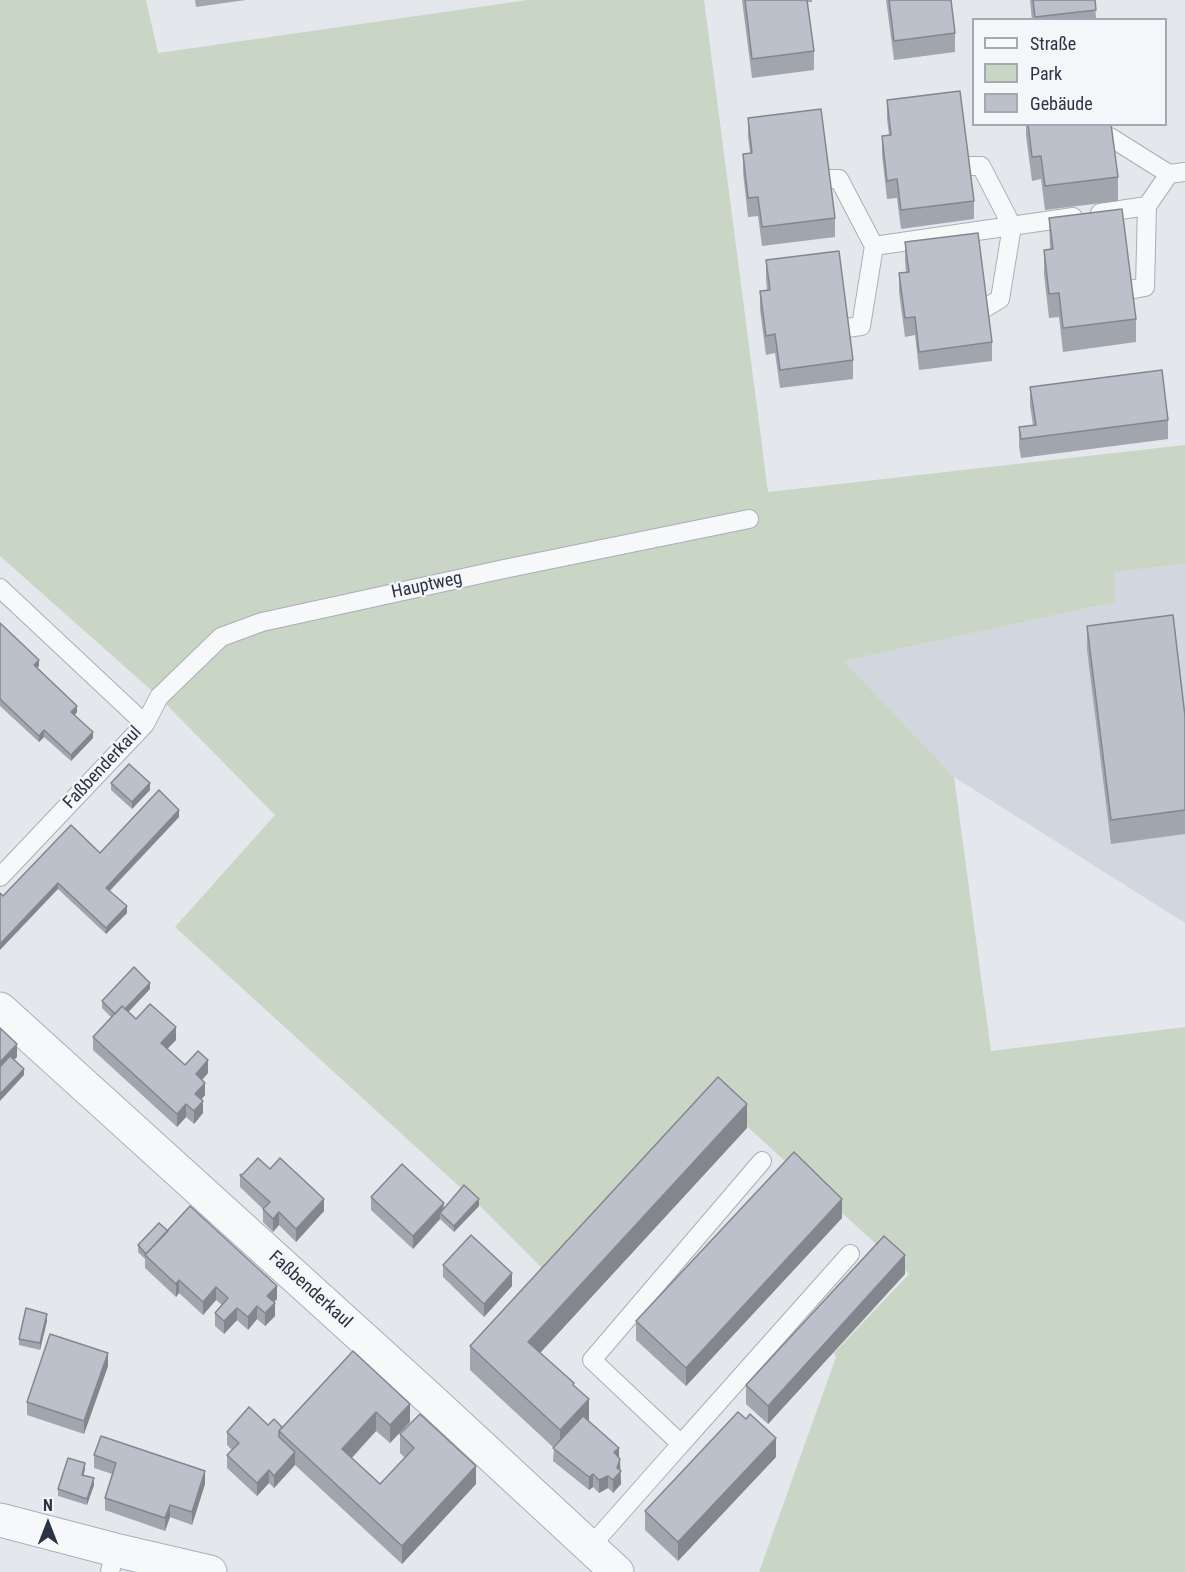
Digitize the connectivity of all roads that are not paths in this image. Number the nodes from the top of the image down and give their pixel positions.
1 (1110, 136) edge
2 (967, 165) edge
3 (1177, 173) edge
4 (827, 179) edge
5 (1147, 206) junction
6 (1012, 226) junction
7 (874, 246) junction
8 (1129, 290) edge
9 (985, 308) edge
10 (847, 328) edge
11 (749, 519) dead end
12 (0, 588) edge
13 (145, 724) junction
14 (0, 877) edge
15 (0, 1010) edge
16 (762, 1161) dead end
17 (850, 1254) dead end
18 (681, 1444) junction
19 (0, 1520) edge
20 (590, 1547) junction
21 (112, 1561) edge
22 (210, 1572) edge
23 (617, 1572) edge

1 - 3 lane
2 - 6 lane
3 - 5 lane
4 - 7 lane
5 - 6 lane
5 - 8 lane
6 - 7 lane
6 - 9 lane
7 - 10 lane
11 - 13 lane, Hauptweg
12 - 13 lane, Faßbenderkaul
13 - 14 lane, Faßbenderkaul
15 - 20 street, Faßbenderkaul
16 - 18 lane
17 - 18 lane
18 - 20 lane
19 - 21 street
20 - 23 street, Faßbenderkaul
21 - 22 street

